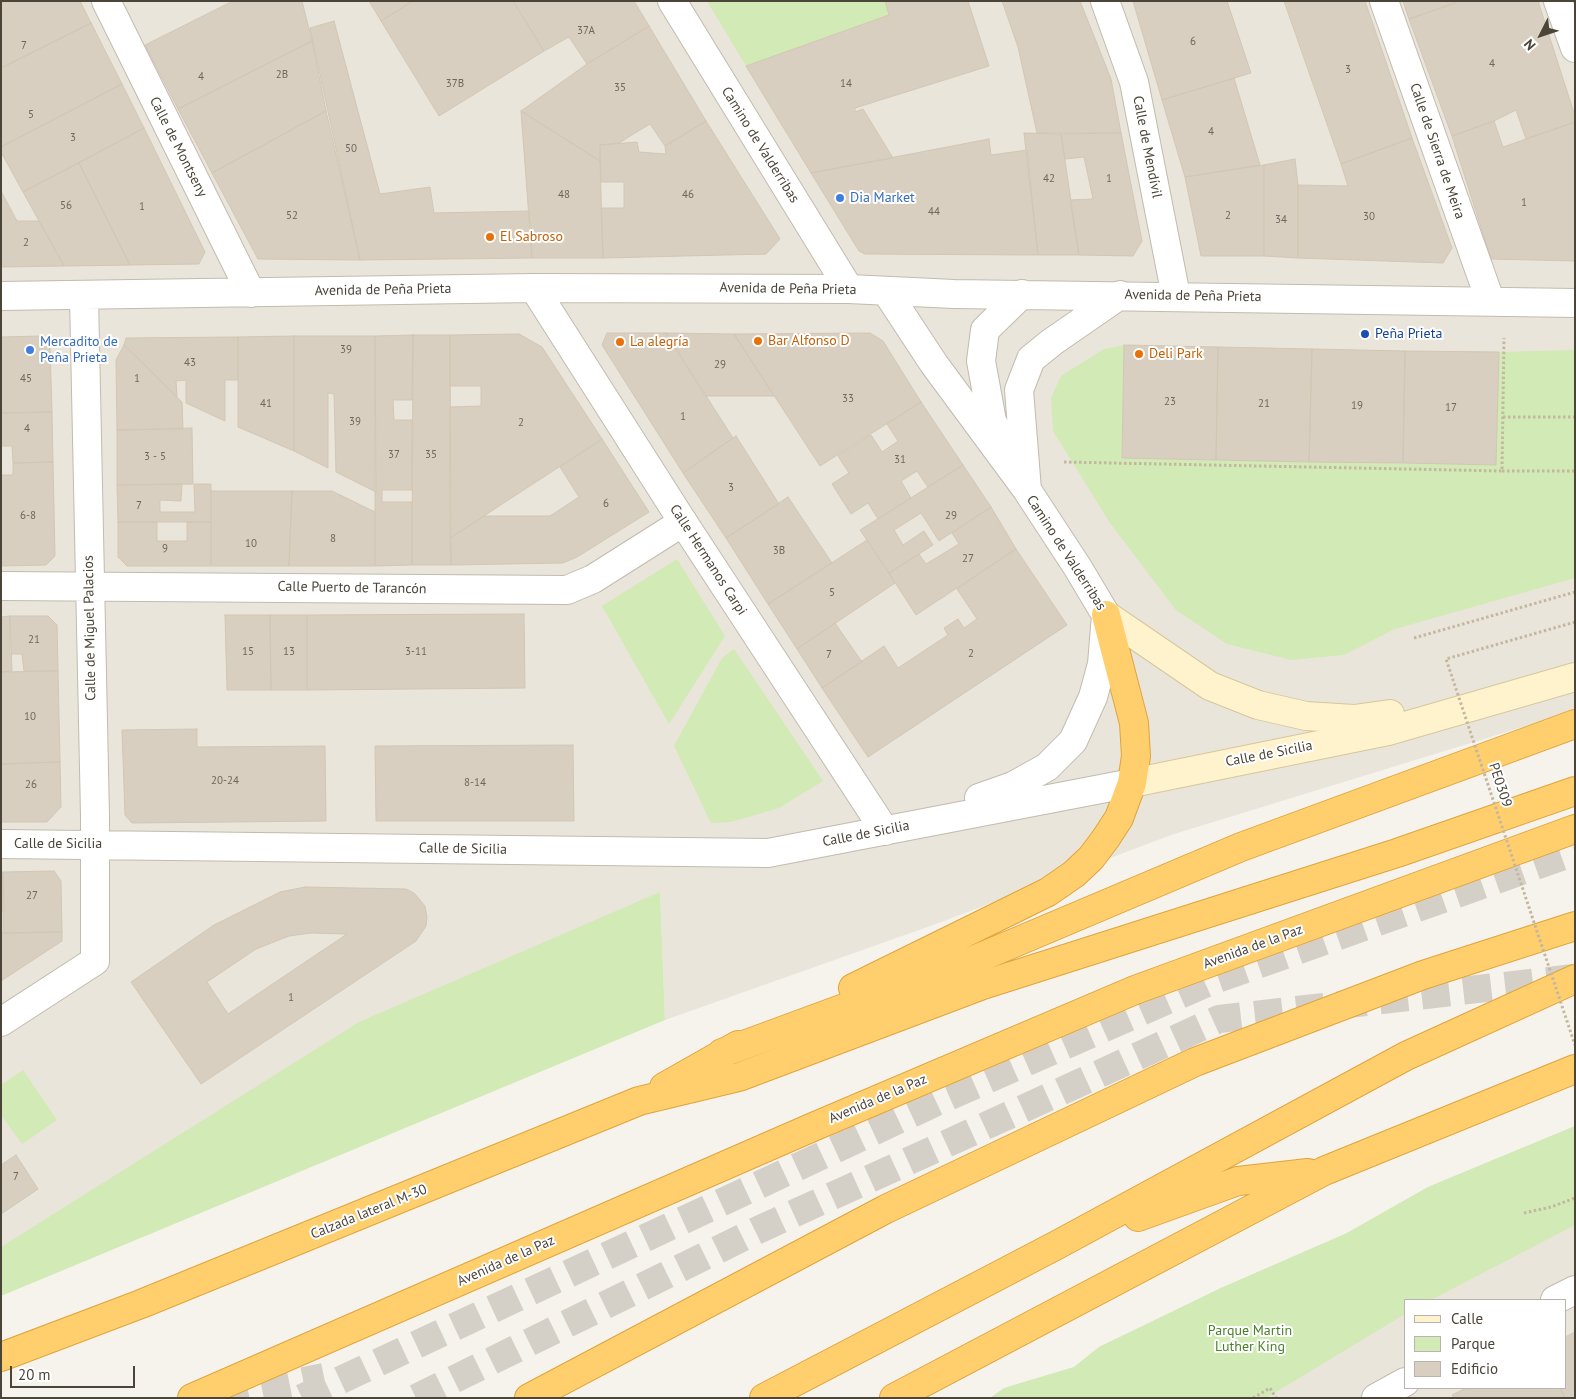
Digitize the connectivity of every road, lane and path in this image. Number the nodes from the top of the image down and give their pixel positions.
1 (106, 1) edge
2 (672, 1) edge
3 (1105, 1) edge
4 (1384, 1) edge
5 (1558, 1) edge
6 (1575, 48) edge
7 (534, 288) junction
8 (849, 289) junction
9 (886, 291) junction
10 (251, 293) junction
11 (1022, 294) junction
12 (1120, 295) junction
13 (1, 296) edge
14 (84, 296) junction
15 (1176, 296) junction
16 (1490, 300) junction
17 (1575, 303) edge
18 (1504, 335) dead end
19 (1503, 417) junction
20 (1575, 417) edge
21 (1064, 462) dead end
22 (1502, 471) junction
23 (1575, 471) edge
24 (1027, 490) junction
25 (683, 522) junction
26 (89, 585) junction
27 (1, 586) edge
28 (1575, 592) edge
29 (1106, 615) junction
30 (1575, 622) edge
31 (1414, 638) dead end
32 (1575, 677) edge
33 (1495, 699) junction
34 (1575, 724) edge
35 (1132, 783) junction
36 (1575, 791) edge
37 (922, 822) junction
38 (1575, 828) edge
39 (885, 831) junction
40 (1, 844) edge
41 (95, 844) junction
42 (1575, 926) edge
43 (1575, 979) edge
44 (1, 1022) edge
45 (1575, 1045) edge
46 (722, 1053) junction
47 (1575, 1069) edge
48 (639, 1101) junction
49 (1324, 1171) junction
50 (1575, 1198) edge
51 (1524, 1212) dead end
52 (1055, 1246) junction
53 (1575, 1290) edge
54 (1557, 1299) edge
55 (1, 1357) edge
56 (1404, 1383) edge
57 (192, 1398) edge
58 (529, 1398) edge
59 (764, 1398) edge
60 (894, 1398) edge
61 (1253, 1398) edge
62 (1276, 1398) edge
63 (1376, 1398) edge

1 - 10 street, Calle de Montseny
2 - 8 street, Camino de Valderribas
3 - 15 street, Calle de Mendívil
4 - 16 street, Calle de Sierra de Meira
5 - 6 street
7 - 8 street, Avenida de Peña Prieta
7 - 10 street, Avenida de Peña Prieta
7 - 25 street, Calle Hermanos Carpi
8 - 9 street, Avenida de Peña Prieta
9 - 11 street, Avenida de Peña Prieta
9 - 24 street, Camino de Valderribas
10 - 14 street, Avenida de Peña Prieta
11 - 12 street, Avenida de Peña Prieta
11 - 24 street, Camino de Valderribas
12 - 15 street, Avenida de Peña Prieta
12 - 24 street, Camino de Valderribas
13 - 14 street, Avenida de Peña Prieta
14 - 26 street, Calle de Miguel Palacios
15 - 16 street, Avenida de Peña Prieta
16 - 17 street, Avenida de Peña Prieta
18 - 19 path
19 - 20 path
19 - 22 path
21 - 22 path
22 - 23 path
24 - 29 street, Camino de Valderribas
25 - 26 street, Calle Puerto de Tarancón
25 - 39 street, Calle Hermanos Carpi
26 - 27 street, Calle Puerto de Tarancón
26 - 41 street, Calle de Miguel Palacios
28 - 31 path
29 - 33 main road
29 - 35 highway
29 - 37 street, Calle de Sicilia
30 - 45 path, PE0309, bridge
32 - 33 main road
33 - 35 main road, Calle de Sicilia
34 - 46 highway
35 - 37 street, Calle de Sicilia
35 - 46 highway
36 - 48 highway, Calzada lateral M-30
37 - 39 street, Calle de Sicilia
38 - 57 highway, Avenida de la Paz
39 - 41 street, Calle de Sicilia
40 - 41 street, Calle de Sicilia
41 - 44 street, Calle de Miguel Palacios
42 - 58 highway
43 - 52 highway
46 - 48 highway
47 - 49 highway
48 - 55 highway, Calzada lateral M-30
49 - 52 highway
49 - 60 highway
50 - 51 path
52 - 59 highway
53 - 54 street
56 - 63 street
61 - 62 path

